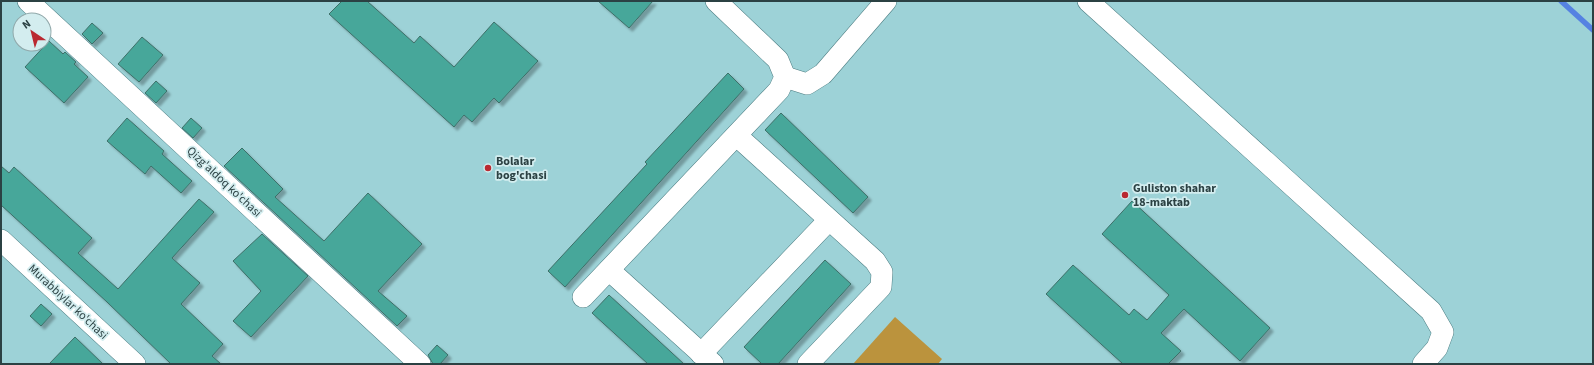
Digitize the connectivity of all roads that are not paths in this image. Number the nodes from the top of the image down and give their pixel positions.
1 (28, 1) edge
2 (716, 1) edge
3 (886, 1) edge
4 (1088, 1) edge
5 (785, 77) junction
6 (736, 136) junction
7 (829, 220) junction
8 (1, 240) edge
9 (609, 270) junction
10 (583, 297) dead end
11 (707, 359) edge
12 (134, 364) edge
13 (420, 364) edge
14 (808, 364) edge
15 (1423, 364) edge

1 - 13 street, Qizg'aldoq ko'chasi
2 - 5 street
3 - 5 street
4 - 15 street
5 - 6 street
6 - 7 street
6 - 9 street
7 - 11 street
7 - 14 street
8 - 12 street, Murabbiylar ko'chasi
9 - 10 street
9 - 11 street

